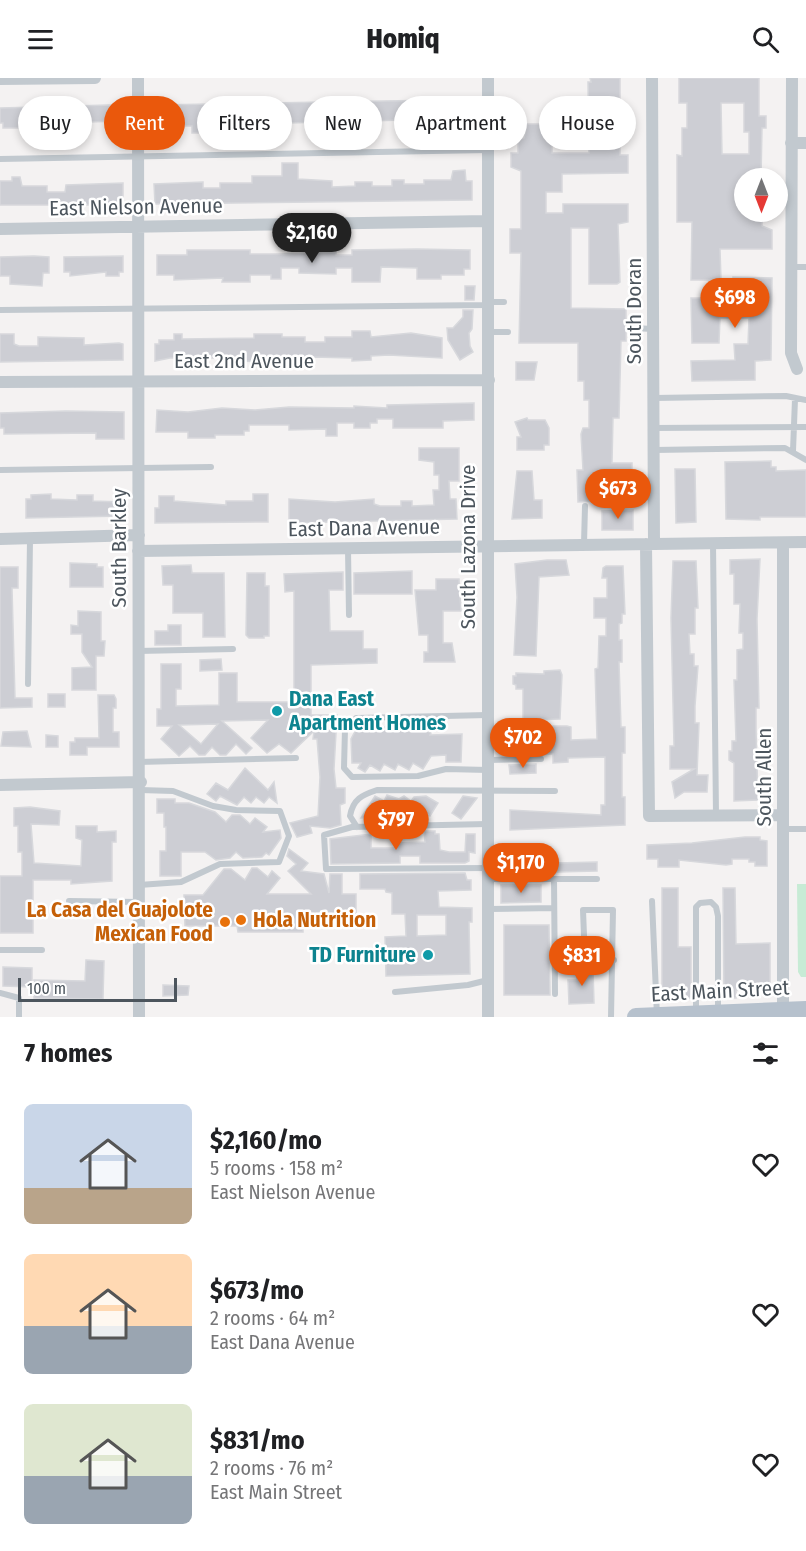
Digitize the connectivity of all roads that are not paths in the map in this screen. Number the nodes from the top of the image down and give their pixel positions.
1 (95, 78) edge
2 (138, 78) edge
3 (488, 78) edge
4 (652, 78) edge
5 (792, 78) edge
6 (0, 79) edge
7 (488, 96) edge
8 (791, 143) junction
9 (806, 143) edge
10 (488, 150) joint
11 (138, 157) junction
12 (0, 159) edge
13 (488, 221) junction
14 (138, 227) junction
15 (0, 229) edge
16 (791, 267) junction
17 (806, 267) edge
18 (504, 302) dead end
19 (488, 303) junction
20 (138, 309) junction
21 (0, 310) edge
22 (633, 328) dead end
23 (653, 329) junction
24 (489, 332) junction
25 (508, 332) dead end
26 (797, 369) dead end
27 (489, 380) junction
28 (139, 381) junction
29 (0, 382) edge
30 (654, 398) junction
31 (795, 399) junction
32 (806, 400) edge
33 (794, 427) junction
34 (806, 427) edge
35 (654, 428) junction
36 (654, 450) junction
37 (793, 451) junction
38 (806, 460) edge
39 (211, 467) dead end
40 (139, 468) junction
41 (0, 470) edge
42 (654, 497) junction
43 (607, 498) dead end
44 (585, 506) dead end
45 (139, 536) junction
46 (30, 538) junction
47 (0, 539) edge
48 (806, 542) edge
49 (713, 543) junction
50 (783, 543) junction
51 (650, 544) junction
52 (584, 545) junction
53 (488, 546) junction
54 (348, 548) junction
55 (138, 551) junction
56 (349, 615) dead end
57 (233, 649) dead end
58 (138, 651) junction
59 (28, 684) dead end
60 (488, 715) junction
61 (296, 759) dead end
62 (541, 759) dead end
63 (138, 762) junction
64 (488, 765) junction
65 (0, 785) edge
66 (140, 786) junction
67 (488, 790) junction
68 (555, 791) dead end
69 (716, 815) junction
70 (783, 815) junction
71 (488, 824) junction
72 (357, 827) junction
73 (783, 829) junction
74 (806, 829) edge
75 (488, 874) junction
76 (554, 879) junction
77 (597, 879) dead end
78 (139, 885) junction
79 (69, 901) dead end
80 (652, 901) dead end
81 (138, 902) junction
82 (554, 908) junction
83 (488, 909) junction
84 (0, 950) edge
85 (42, 950) dead end
86 (614, 960) junction
87 (488, 980) junction
88 (395, 992) dead end
89 (0, 993) edge
90 (555, 994) dead end
91 (806, 1010) edge
92 (783, 1011) junction
93 (696, 1014) junction
94 (718, 1014) junction
95 (657, 1016) edge
96 (19, 1017) edge
97 (139, 1017) edge
98 (488, 1017) edge
99 (611, 1017) edge
100 (636, 1017) edge

1 - 6 street
2 - 11 street, South Barkley
3 - 7 street, South Lazona Drive
4 - 23 street, South Doran
5 - 8 street
8 - 9 street
8 - 16 street
10 - 11 lane
10 - 13 street, South Lazona Drive
11 - 12 lane
11 - 14 street, South Barkley
13 - 14 street, East Nielson Avenue
13 - 19 street, South Lazona Drive
14 - 15 street, East Nielson Avenue
14 - 20 street, South Barkley
16 - 17 lane
16 - 26 street
18 - 19 lane
19 - 20 lane
19 - 24 street, South Lazona Drive
20 - 21 lane
20 - 28 street, South Barkley
22 - 23 lane
23 - 30 street, South Doran
24 - 25 lane
24 - 27 street, South Lazona Drive
27 - 28 street, East 2nd Avenue
27 - 53 street, South Lazona Drive
28 - 29 street, East 2nd Avenue
28 - 40 street, South Barkley
30 - 31 lane
30 - 35 street, South Doran
31 - 32 lane
31 - 33 lane
33 - 34 lane
33 - 35 lane
33 - 37 lane
35 - 36 street, South Doran
36 - 37 lane
36 - 42 street, South Doran
37 - 38 lane
39 - 40 lane
40 - 41 lane
40 - 45 street, South Barkley
42 - 43 lane
42 - 51 street, South Doran
44 - 52 lane
45 - 46 street
45 - 55 street, South Barkley
46 - 47 street
46 - 59 lane
48 - 50 street, East Dana Avenue
49 - 50 street, East Dana Avenue
49 - 51 street, East Dana Avenue
49 - 69 lane
50 - 70 street, South Allen
51 - 52 street, East Dana Avenue
51 - 69 street, South Doran
52 - 53 street, East Dana Avenue
53 - 54 street, East Dana Avenue
53 - 60 street, South Lazona Drive
54 - 55 street, East Dana Avenue
54 - 56 lane
55 - 58 street, South Barkley
57 - 58 lane
58 - 63 street, South Barkley
60 - 64 street, South Lazona Drive
60 - 64 lane
61 - 63 lane
62 - 64 lane
63 - 66 street, South Barkley
64 - 67 street, South Lazona Drive
65 - 66 street
66 - 78 street, South Barkley
66 - 78 lane
67 - 68 lane
67 - 71 street, South Lazona Drive
67 - 72 lane
69 - 70 street
70 - 73 street, South Allen
71 - 72 lane
71 - 75 street, South Lazona Drive
72 - 75 lane
73 - 74 lane
73 - 92 street, South Allen
75 - 76 lane
75 - 83 street, South Lazona Drive
76 - 77 lane
76 - 82 lane
78 - 81 street, South Barkley
79 - 81 lane
80 - 95 lane
81 - 97 street, South Barkley
82 - 83 lane
82 - 90 lane
83 - 87 street, South Lazona Drive
84 - 85 lane
86 - 86 lane
86 - 99 lane
87 - 88 lane
87 - 98 street, South Lazona Drive
89 - 96 lane
91 - 92 main road, East Main Street
92 - 94 main road, East Main Street
93 - 94 main road, East Main Street
93 - 94 lane
93 - 95 main road, East Main Street
95 - 100 main road, East Main Street

